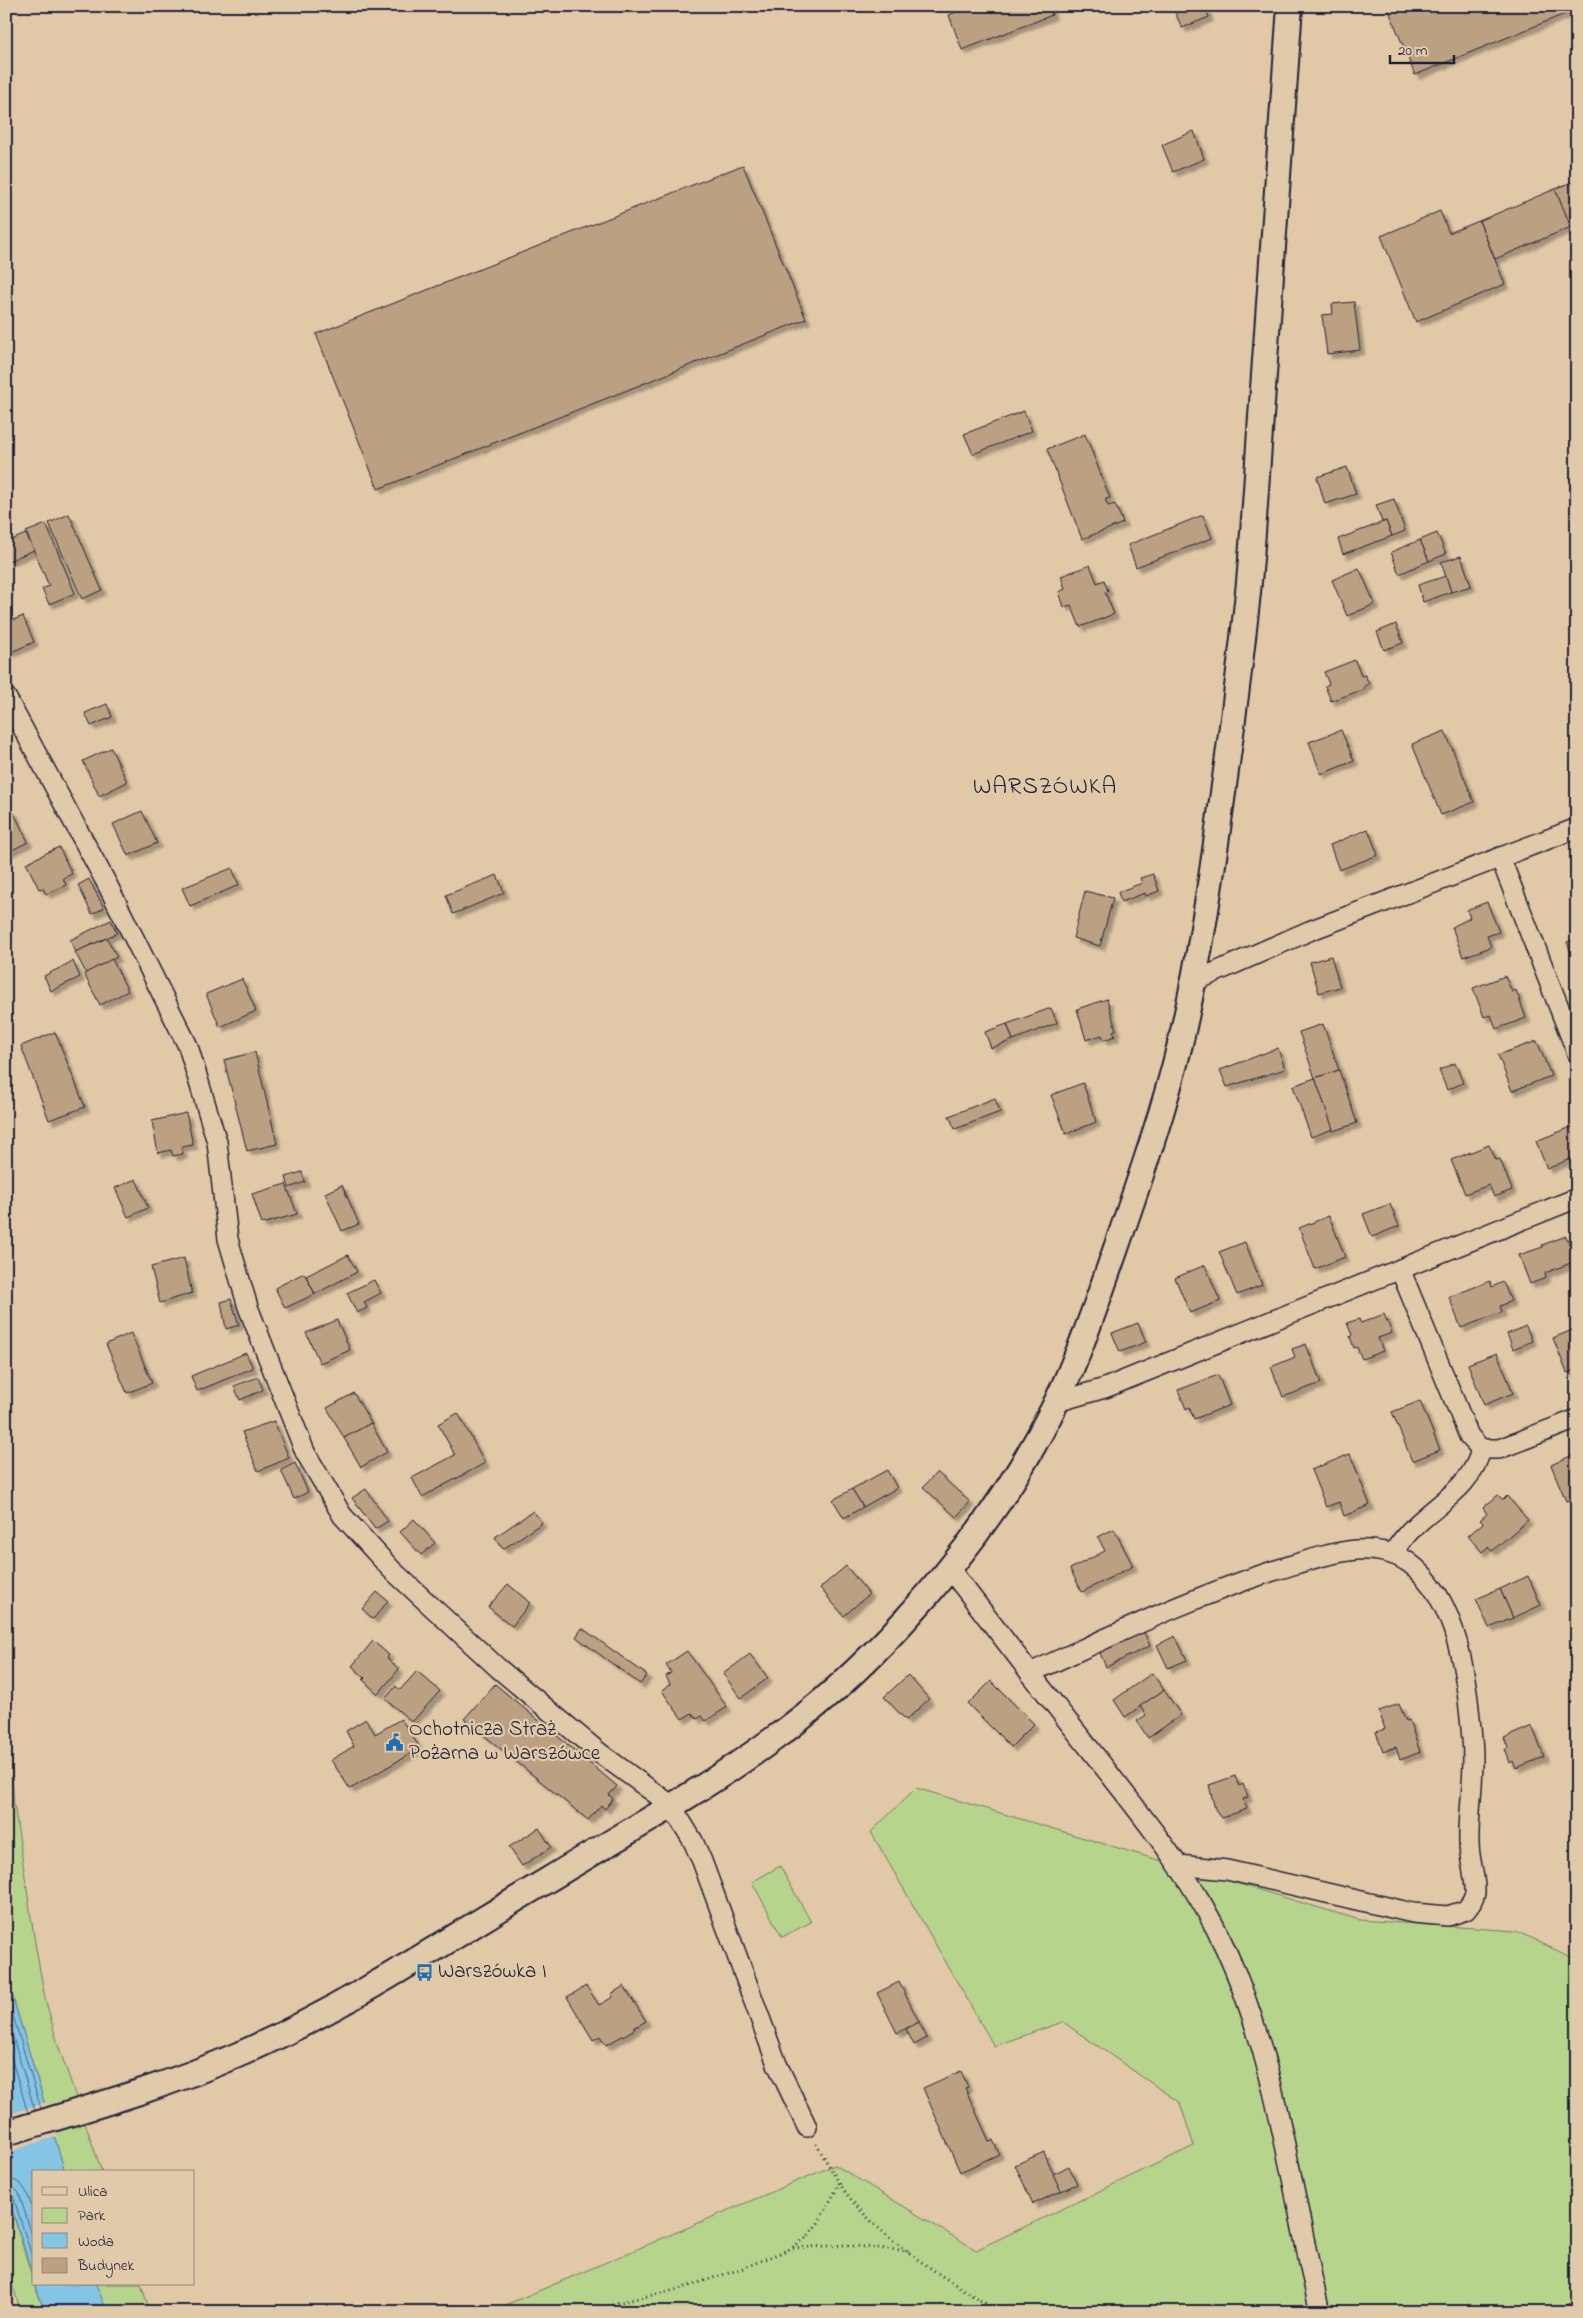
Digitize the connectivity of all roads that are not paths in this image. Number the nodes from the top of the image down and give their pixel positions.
1 (1290, 6) edge
2 (6, 697) edge
3 (1577, 828) edge
4 (1500, 857) junction
5 (1193, 982) junction
6 (1577, 1053) edge
7 (1577, 1198) edge
8 (1400, 1269) junction
9 (1057, 1402) junction
10 (1577, 1419) edge
11 (1481, 1449) junction
12 (1392, 1554) junction
13 (949, 1568) junction
14 (1030, 1673) junction
15 (671, 1805) junction
16 (1179, 1864) junction
17 (807, 2127) road end
18 (6, 2134) edge
19 (1577, 2307) edge
20 (1320, 2312) edge
21 (1565, 2312) edge

1 - 5 street
2 - 15 street
3 - 4 street
4 - 5 street
4 - 6 street
5 - 9 street
7 - 8 street
8 - 9 street
8 - 11 street
9 - 13 street
10 - 11 street
11 - 12 street
12 - 14 street
12 - 16 street
13 - 14 street
13 - 15 street
14 - 16 street
15 - 17 street
15 - 18 street
16 - 20 street
19 - 21 lane

